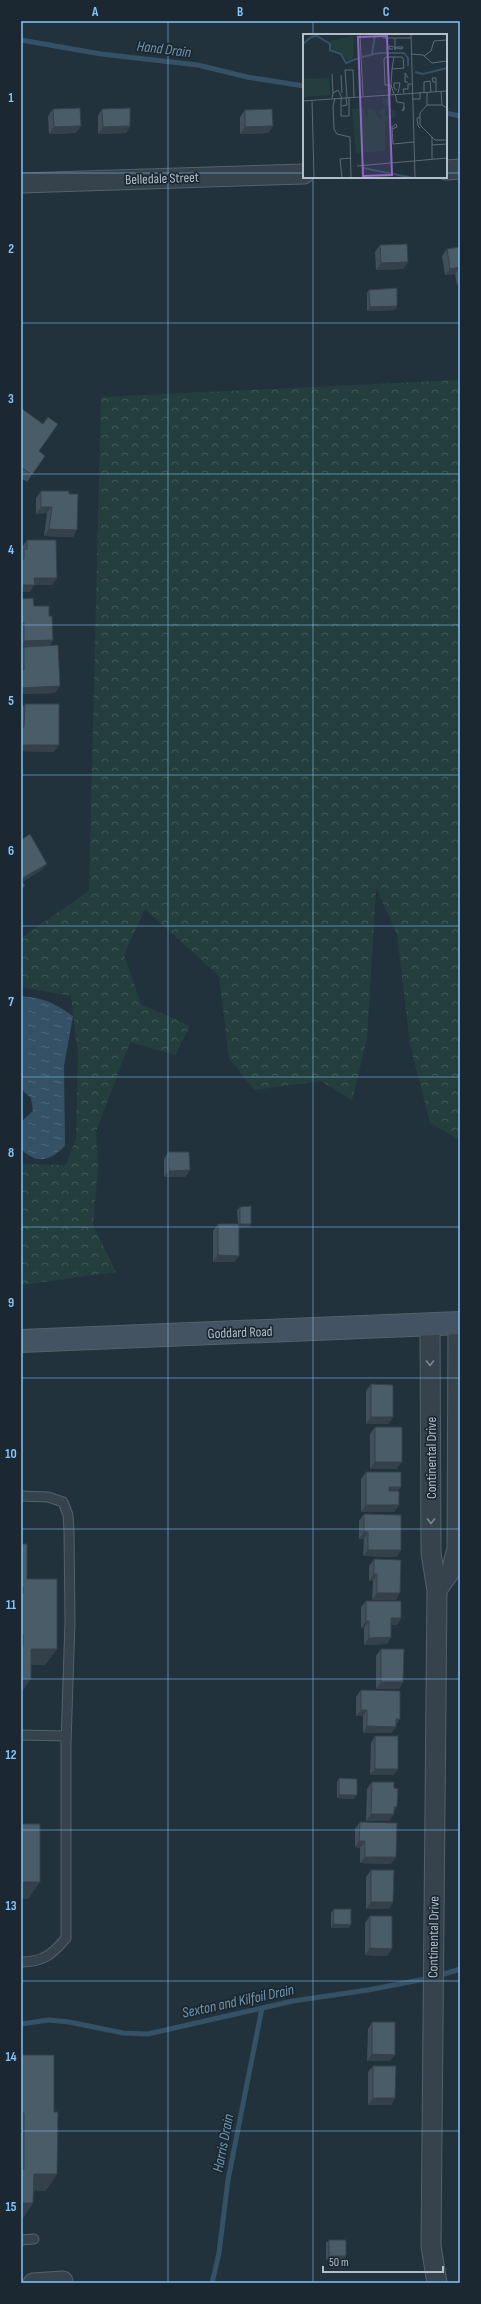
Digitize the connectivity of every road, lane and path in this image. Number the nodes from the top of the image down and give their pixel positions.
1 (460, 169) edge
2 (447, 170) edge
3 (303, 174) edge
4 (21, 183) edge
5 (459, 1323) edge
6 (430, 1324) junction
7 (21, 1341) edge
8 (21, 1496) edge
9 (437, 1590) junction
10 (21, 1735) edge
11 (66, 1736) junction
12 (21, 1962) edge
13 (34, 2239) dead end
14 (21, 2240) edge
15 (63, 2281) dead end
16 (33, 2283) edge
17 (437, 2283) edge

1 - 2 street
3 - 4 street, Belledale Street
5 - 6 main road, Goddard Road
5 - 9 street, Continental Drive
6 - 7 main road, Goddard Road
6 -> 9 street, Continental Drive
8 - 11 lane
9 - 17 street, Continental Drive
10 - 11 lane
11 - 12 lane
13 - 14 lane
15 - 16 street

